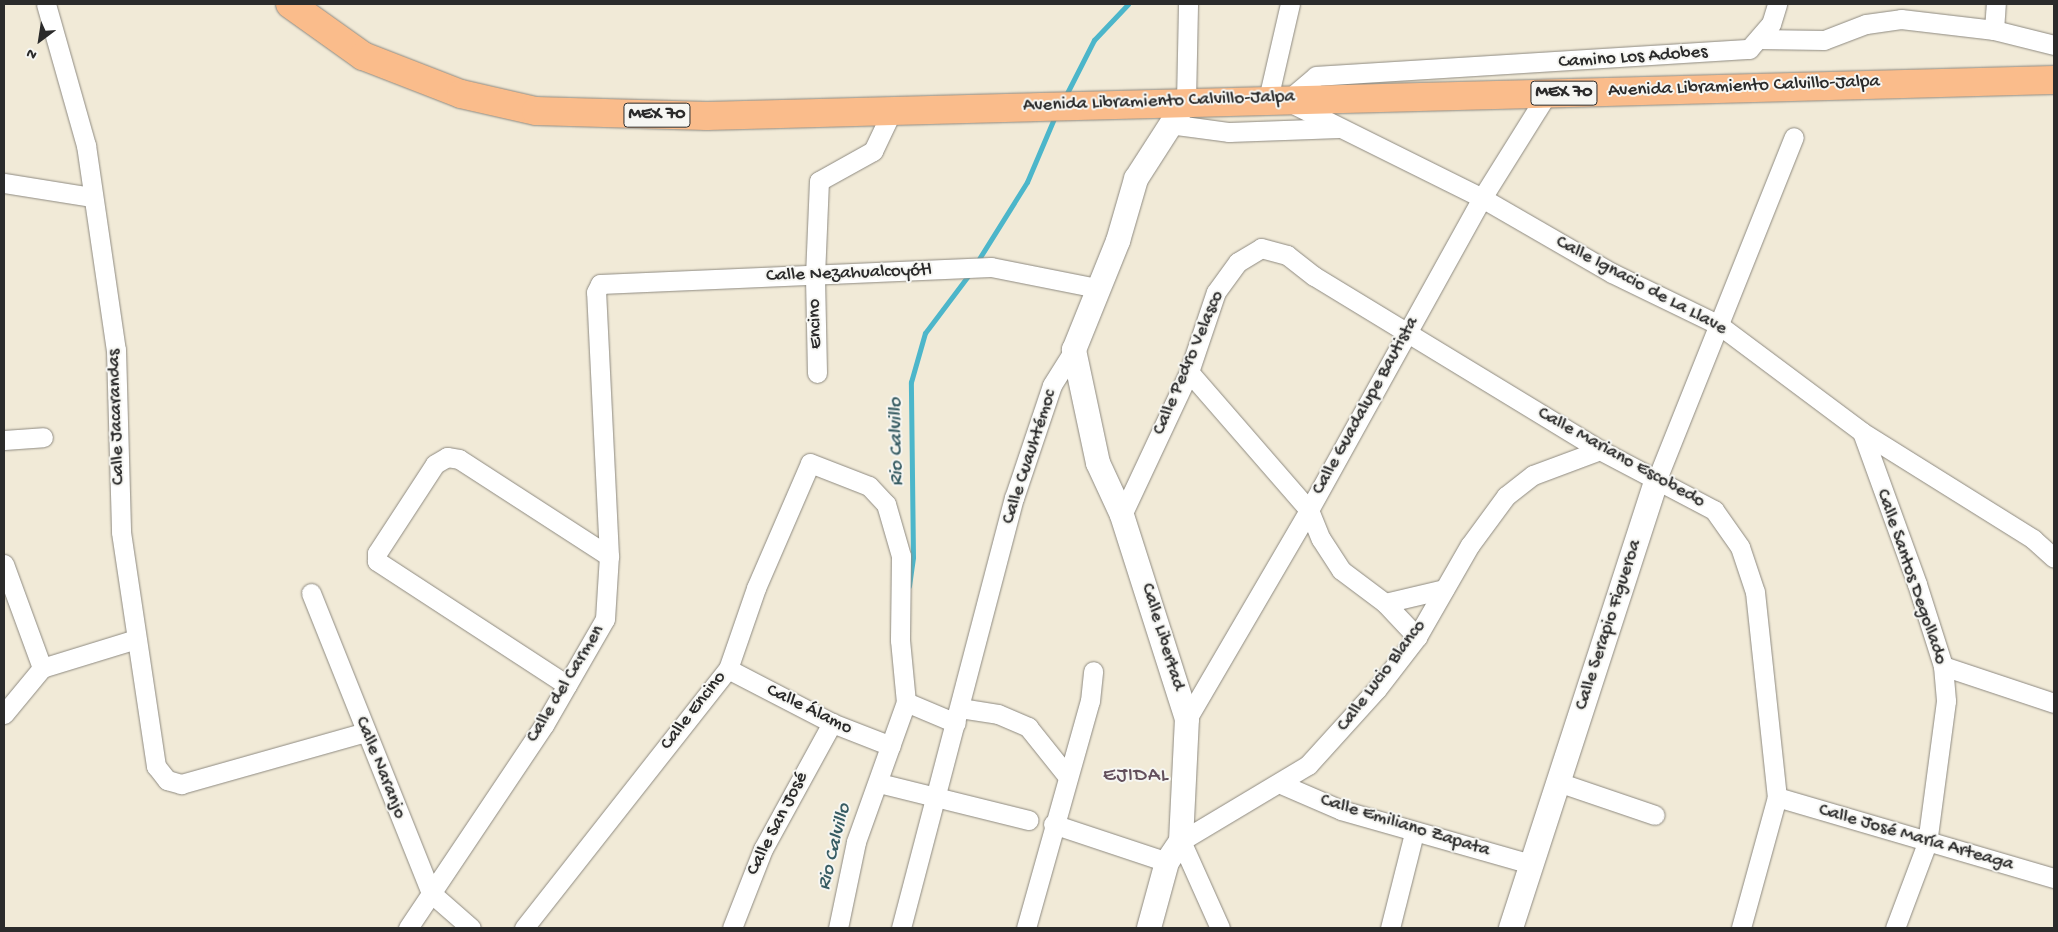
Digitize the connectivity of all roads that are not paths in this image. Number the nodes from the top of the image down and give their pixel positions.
1 (46, 4) edge
2 (290, 4) edge
3 (1188, 4) edge
4 (1290, 4) edge
5 (1777, 4) edge
6 (1996, 4) edge
7 (1994, 30) junction
8 (1760, 39) junction
9 (2054, 45) edge
10 (2054, 80) edge
11 (1547, 94) junction
12 (1280, 98) junction
13 (1186, 101) junction
14 (892, 110) junction
15 (1169, 124) junction
16 (1342, 128) junction
17 (1794, 137) dead end
18 (4, 183) edge
19 (91, 197) junction
20 (1482, 198) junction
21 (1287, 255) joint
22 (814, 276) junction
23 (600, 284) joint
24 (1097, 288) junction
25 (1719, 325) junction
26 (1405, 333) junction
27 (1074, 350) junction
28 (1189, 372) junction
29 (817, 373) dead end
30 (1862, 432) junction
31 (43, 437) dead end
32 (4, 440) edge
33 (1600, 450) junction
34 (1657, 478) junction
35 (1309, 510) junction
36 (1122, 515) junction
37 (609, 556) junction
38 (2054, 558) edge
39 (4, 564) edge
40 (1444, 589) junction
41 (310, 593) dead end
42 (1385, 603) junction
43 (1417, 637) junction
44 (136, 639) junction
45 (1942, 666) junction
46 (42, 668) junction
47 (728, 669) junction
48 (1093, 671) dead end
49 (567, 685) junction
50 (906, 702) junction
51 (2054, 703) edge
52 (4, 714) edge
53 (958, 716) junction
54 (1186, 719) junction
55 (832, 723) junction
56 (366, 732) junction
57 (891, 746) junction
58 (1068, 777) junction
59 (1558, 782) junction
60 (879, 783) junction
61 (1280, 784) junction
62 (934, 796) junction
63 (1778, 797) junction
64 (1655, 815) dead end
65 (1028, 820) dead end
66 (1053, 824) junction
67 (1414, 833) junction
68 (1181, 841) junction
69 (1927, 843) junction
70 (1167, 862) junction
71 (1530, 864) junction
72 (2054, 878) edge
73 (431, 893) junction
74 (408, 928) edge
75 (470, 928) edge
76 (524, 928) edge
77 (732, 928) edge
78 (838, 928) edge
79 (901, 928) edge
80 (1026, 928) edge
81 (1149, 928) edge
82 (1220, 928) edge
83 (1390, 928) edge
84 (1512, 928) edge
85 (1741, 928) edge
86 (1895, 928) edge

1 - 19 street, Calle Jacarandas
2 - 14 main road, Avenida Libramiento Calvillo-Jalpa / MEX 70
3 - 13 street
4 - 12 street
5 - 8 street
6 - 7 street
7 - 8 street
7 - 9 street
8 - 12 street, Camino Los Adobes
10 - 11 main road, Avenida Libramiento Calvillo-Jalpa / MEX 70
11 - 12 main road, Avenida Libramiento Calvillo-Jalpa / MEX 70
11 - 20 street, Calle Guadalupe Bautista
12 - 13 main road, Avenida Libramiento Calvillo-Jalpa / MEX 70
12 - 16 street, Calle Ignacio de La Llave
13 - 14 main road, Avenida Libramiento Calvillo-Jalpa / MEX 70
13 - 15 street, Calle Cuauhtémoc
14 - 22 street, Encino
15 - 16 street
15 - 24 street, Calle Cuauhtémoc
16 - 20 street, Calle Ignacio de La Llave
17 - 25 street, Calle Serapio Figueroa
18 - 19 street
19 - 44 street, Calle Jacarandas
20 - 25 street, Calle Ignacio de La Llave
20 - 26 street, Calle Guadalupe Bautista
21 - 26 street, Calle Mariano Escobedo
21 - 28 street, Calle Pedro Velasco
22 - 23 street, Calle Nezahualcoyótl
22 - 24 street, Calle Nezahualcoyótl
22 - 29 street, Encino
23 - 37 street, Calle del Carmen
24 - 27 street, Calle Cuauhtémoc
25 - 30 street, Calle Ignacio de La Llave
25 - 34 street, Calle Serapio Figueroa
26 - 33 street, Calle Mariano Escobedo
26 - 35 street, Calle Guadalupe Bautista
27 - 36 street, Calle Libertad
27 - 53 street, Calle Cuauhtémoc
28 - 35 street
28 - 36 street, Calle Pedro Velasco
30 - 38 street, Calle Ignacio de La Llave
30 - 45 street, Calle Santos Degollado
31 - 32 street
33 - 34 street, Calle Mariano Escobedo
33 - 40 street, Calle Lucio Blanco
34 - 59 street, Calle Serapio Figueroa
34 - 63 street, Calle Mariano Escobedo
35 - 42 street
35 - 54 street, Calle Guadalupe Bautista
36 - 54 street, Calle Libertad
37 - 49 street, Calle del Carmen
37 - 49 street
39 - 46 street
40 - 42 street
40 - 43 street, Calle Lucio Blanco
41 - 56 street, Calle Naranjo
42 - 43 street
43 - 61 street, Calle Lucio Blanco
44 - 46 street
44 - 56 street, Calle Jacarandas
45 - 51 street
45 - 69 street, Calle Santos Degollado
46 - 52 street
47 - 50 street, Calle Encino
47 - 55 street, Calle Álamo
47 - 76 street, Calle Encino
48 - 58 street
49 - 73 street, Calle del Carmen
50 - 53 street
50 - 57 street
53 - 58 street
53 - 62 street, Calle Cuauhtémoc
54 - 68 street, Calle Libertad
55 - 57 street, Calle Álamo
55 - 77 street, Calle San José
56 - 73 street, Calle Naranjo
57 - 60 street
58 - 66 street
59 - 64 street
59 - 71 street, Calle Serapio Figueroa
60 - 62 street
60 - 78 street
61 - 67 street, Calle Emiliano Zapata
61 - 68 street, Calle Lucio Blanco
62 - 65 street
62 - 79 street, Calle Cuauhtémoc
63 - 69 street, Calle José María Arteaga
63 - 85 street, Calle Mariano Escobedo
66 - 70 street
66 - 80 street
67 - 71 street, Calle Emiliano Zapata
67 - 83 street
68 - 70 street
68 - 82 street
69 - 72 street, Calle José María Arteaga
69 - 86 street, Calle Santos Degollado
70 - 81 street
71 - 84 street, Calle Serapio Figueroa
73 - 74 street, Calle del Carmen
73 - 75 street, Calle Naranjo

